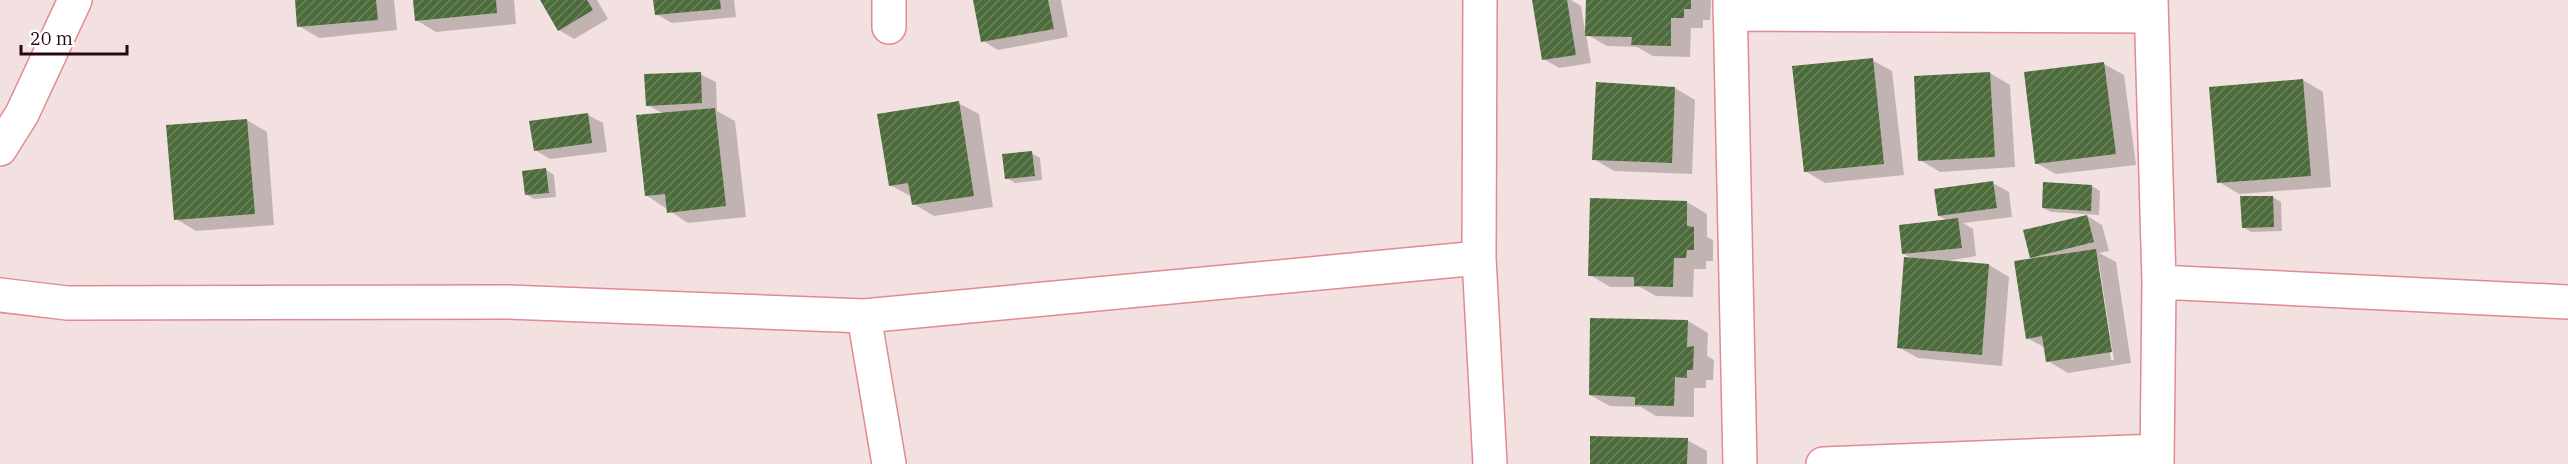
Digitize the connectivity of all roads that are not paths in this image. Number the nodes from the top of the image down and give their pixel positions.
1 (75, 0) edge
2 (1480, 0) edge
3 (1730, 7) edge
4 (2151, 8) edge
5 (0, 149) edge
6 (1479, 258) junction
7 (2159, 282) junction
8 (0, 295) edge
9 (2568, 302) edge
10 (864, 316) junction
11 (2157, 457) edge
12 (889, 464) edge
13 (1490, 464) edge
14 (1740, 464) edge
15 (1823, 464) edge

1 - 5 street
2 - 6 street
3 - 4 street
3 - 14 street
4 - 7 street
6 - 10 street
6 - 13 street
7 - 9 street
7 - 11 street
8 - 10 street
10 - 12 street
11 - 15 street

